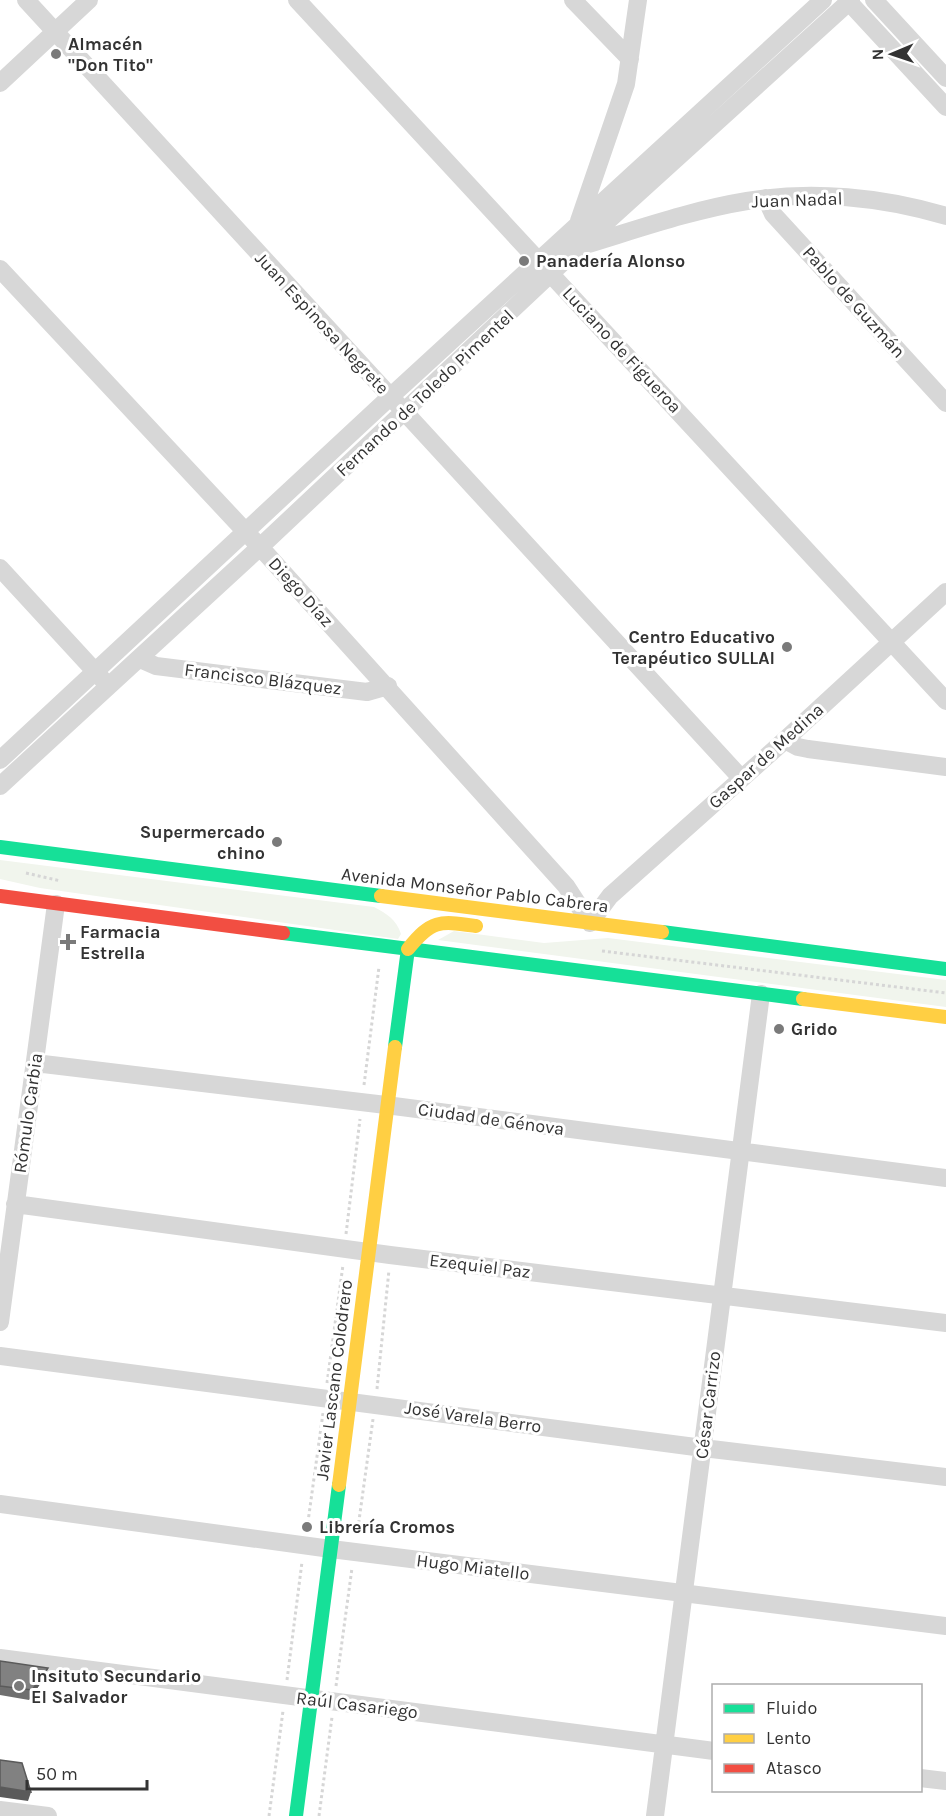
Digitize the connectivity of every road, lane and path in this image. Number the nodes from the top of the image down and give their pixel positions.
1 (26, 0) edge
2 (89, 0) edge
3 (297, 0) edge
4 (573, 0) edge
5 (638, 0) edge
6 (823, 0) edge
7 (874, 0) edge
8 (849, 1) edge
9 (55, 31) junction
10 (630, 59) junction
11 (946, 78) edge
12 (0, 82) edge
13 (946, 107) edge
14 (766, 198) junction
15 (946, 216) edge
16 (578, 225) junction
17 (580, 246) junction
18 (539, 260) junction
19 (0, 269) edge
20 (552, 274) junction
21 (390, 397) junction
22 (946, 403) edge
23 (404, 412) junction
24 (247, 533) junction
25 (260, 548) junction
26 (0, 567) edge
27 (946, 592) edge
28 (891, 643) junction
29 (140, 659) junction
30 (96, 672) junction
31 (108, 686) junction
32 (387, 686) junction
33 (946, 701) edge
34 (785, 740) junction
35 (0, 760) edge
36 (946, 767) edge
37 (741, 778) junction
38 (0, 786) edge
39 (0, 847) edge
40 (0, 890) edge
41 (379, 896) junction
42 (8, 897) edge
43 (56, 904) junction
44 (404, 914) dead end
45 (590, 923) junction
46 (490, 928) dead end
47 (408, 932) dead end
48 (555, 932) dead end
49 (408, 949) junction
50 (946, 969) edge
51 (762, 994) junction
52 (946, 1017) edge
53 (35, 1063) junction
54 (386, 1105) junction
55 (741, 1152) junction
56 (946, 1178) edge
57 (15, 1204) junction
58 (369, 1252) junction
59 (390, 1254) junction
60 (722, 1295) junction
61 (0, 1322) edge
62 (946, 1323) edge
63 (0, 1356) edge
64 (349, 1401) junction
65 (375, 1404) junction
66 (703, 1448) junction
67 (946, 1477) edge
68 (0, 1504) edge
69 (331, 1549) junction
70 (354, 1552) junction
71 (684, 1594) junction
72 (946, 1626) edge
73 (0, 1658) edge
74 (310, 1699) junction
75 (334, 1702) junction
76 (664, 1745) junction
77 (712, 1751) edge
78 (922, 1778) edge
79 (946, 1781) edge
80 (0, 1810) edge
81 (48, 1816) edge
82 (296, 1816) edge
83 (319, 1816) edge
84 (655, 1816) edge

1 - 9 street, Juan Espinosa Negrete
2 - 9 street
3 - 18 street, Luciano de Figueroa
4 - 10 street
5 - 10 street
6 - 16 street, Fernando de Toledo Pimentel
7 - 11 street
8 - 13 street
8 - 17 street, Fernando de Toledo Pimentel
9 - 12 street
9 - 21 street, Juan Espinosa Negrete
10 - 16 street
14 - 15 street, Juan Nadal
14 - 17 street, Juan Nadal
14 - 22 street, Pablo de Guzmán
16 - 18 street, Fernando de Toledo Pimentel
17 - 20 street, Fernando de Toledo Pimentel
18 - 20 street, Luciano de Figueroa
18 - 21 street, Fernando de Toledo Pimentel
19 - 24 street, Diego Díaz
20 - 23 street, Fernando de Toledo Pimentel
20 - 28 street, Luciano de Figueroa
21 - 23 street, Juan Espinosa Negrete
21 - 24 street, Fernando de Toledo Pimentel
23 - 25 street, Fernando de Toledo Pimentel
23 - 37 street, Juan Espinosa Negrete
24 - 25 street, Diego Díaz
24 - 30 street, Fernando de Toledo Pimentel
25 - 29 street, Fernando de Toledo Pimentel
25 - 32 street, Diego Díaz
26 - 30 street
27 - 28 street, Gaspar de Medina
28 - 33 street, Luciano de Figueroa
28 - 34 street, Gaspar de Medina
29 - 31 street, Fernando de Toledo Pimentel
29 - 32 street, Francisco Blázquez
30 - 31 street
30 - 35 street, Fernando de Toledo Pimentel
31 - 38 street, Fernando de Toledo Pimentel
32 - 45 street, Diego Díaz
34 - 36 street
34 - 37 street, Gaspar de Medina
37 - 45 street, Gaspar de Medina
39 - 41 main road, Avenida Monseñor Pablo Cabrera
40 - 42 street
41 - 44 main road
41 - 45 main road, Avenida Monseñor Pablo Cabrera
42 - 43 main road
43 - 49 main road
43 - 53 street, Rómulo Carbia
45 - 48 main road
45 - 50 main road, Avenida Monseñor Pablo Cabrera
46 - 49 main road
47 - 49 main road, Javier Lascano Colodrero
49 - 51 main road
49 - 54 main road, Javier Lascano Colodrero
51 - 52 main road
51 - 55 street, César Carrizo
53 - 54 street, Ciudad de Génova
53 - 57 street, Rómulo Carbia
54 - 55 street, Ciudad de Génova
54 - 58 main road, Javier Lascano Colodrero
55 - 56 street, Ciudad de Génova
55 - 60 street, César Carrizo
57 - 58 street, Ezequiel Paz
57 - 61 street, Rómulo Carbia
58 - 59 street, Ezequiel Paz
58 - 64 main road, Javier Lascano Colodrero
59 - 60 street, Ezequiel Paz
59 - 65 path
60 - 62 street, Ezequiel Paz
60 - 66 street, César Carrizo
63 - 64 street, José Varela Berro
64 - 65 street, José Varela Berro
64 - 69 main road, Javier Lascano Colodrero
65 - 66 street, José Varela Berro
65 - 70 path
66 - 67 street, José Varela Berro
66 - 71 street, César Carrizo
68 - 69 street, Hugo Miatello
69 - 70 street, Hugo Miatello
69 - 74 main road, Javier Lascano Colodrero
70 - 71 street, Hugo Miatello
70 - 75 path
71 - 72 street, Hugo Miatello
71 - 76 street, César Carrizo
73 - 74 street, Raúl Casariego
74 - 75 street, Raúl Casariego
74 - 82 main road, Javier Lascano Colodrero
75 - 76 street, Raúl Casariego
75 - 83 path
76 - 77 street, Raúl Casariego
76 - 84 street, César Carrizo
78 - 79 street
80 - 81 street

